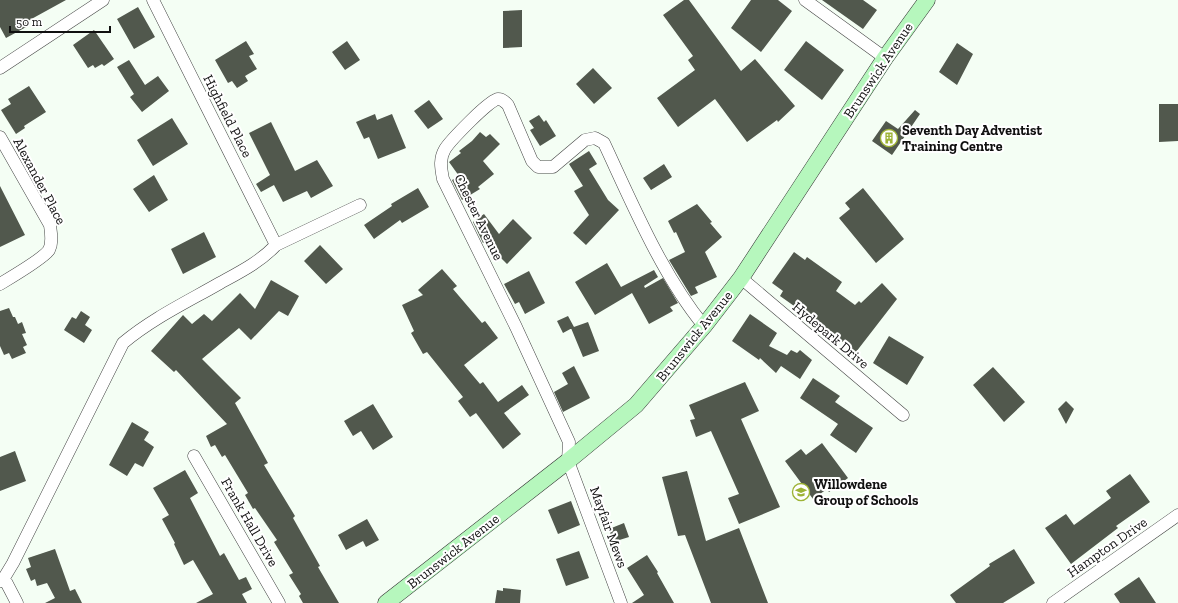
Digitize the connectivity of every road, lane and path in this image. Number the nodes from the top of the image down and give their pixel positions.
1 (103, 0) edge
2 (154, 0) edge
3 (805, 0) edge
4 (927, 0) edge
5 (885, 58) junction
6 (0, 68) edge
7 (0, 137) edge
8 (360, 205) dead end
9 (276, 245) junction
10 (741, 278) junction
11 (0, 284) edge
12 (704, 326) junction
13 (903, 415) dead end
14 (194, 456) dead end
15 (568, 461) junction
16 (1178, 515) edge
17 (2, 580) edge
18 (17, 603) edge
19 (279, 603) edge
20 (386, 603) edge
21 (621, 603) edge
22 (1053, 603) edge

1 - 6 street
2 - 9 street, Highfield Place
3 - 5 street
4 - 5 main road, Brunswick Avenue
5 - 10 main road, Brunswick Avenue
7 - 11 street, Alexander Place
8 - 9 street
9 - 17 street
10 - 12 main road, Brunswick Avenue
10 - 13 street, Hydepark Drive
12 - 15 main road, Brunswick Avenue
12 - 15 street, Chester Avenue
14 - 19 street, Frank Hall Drive
15 - 20 main road, Brunswick Avenue
15 - 21 street, Mayfair Mews
16 - 22 street, Hampton Drive
17 - 18 street

